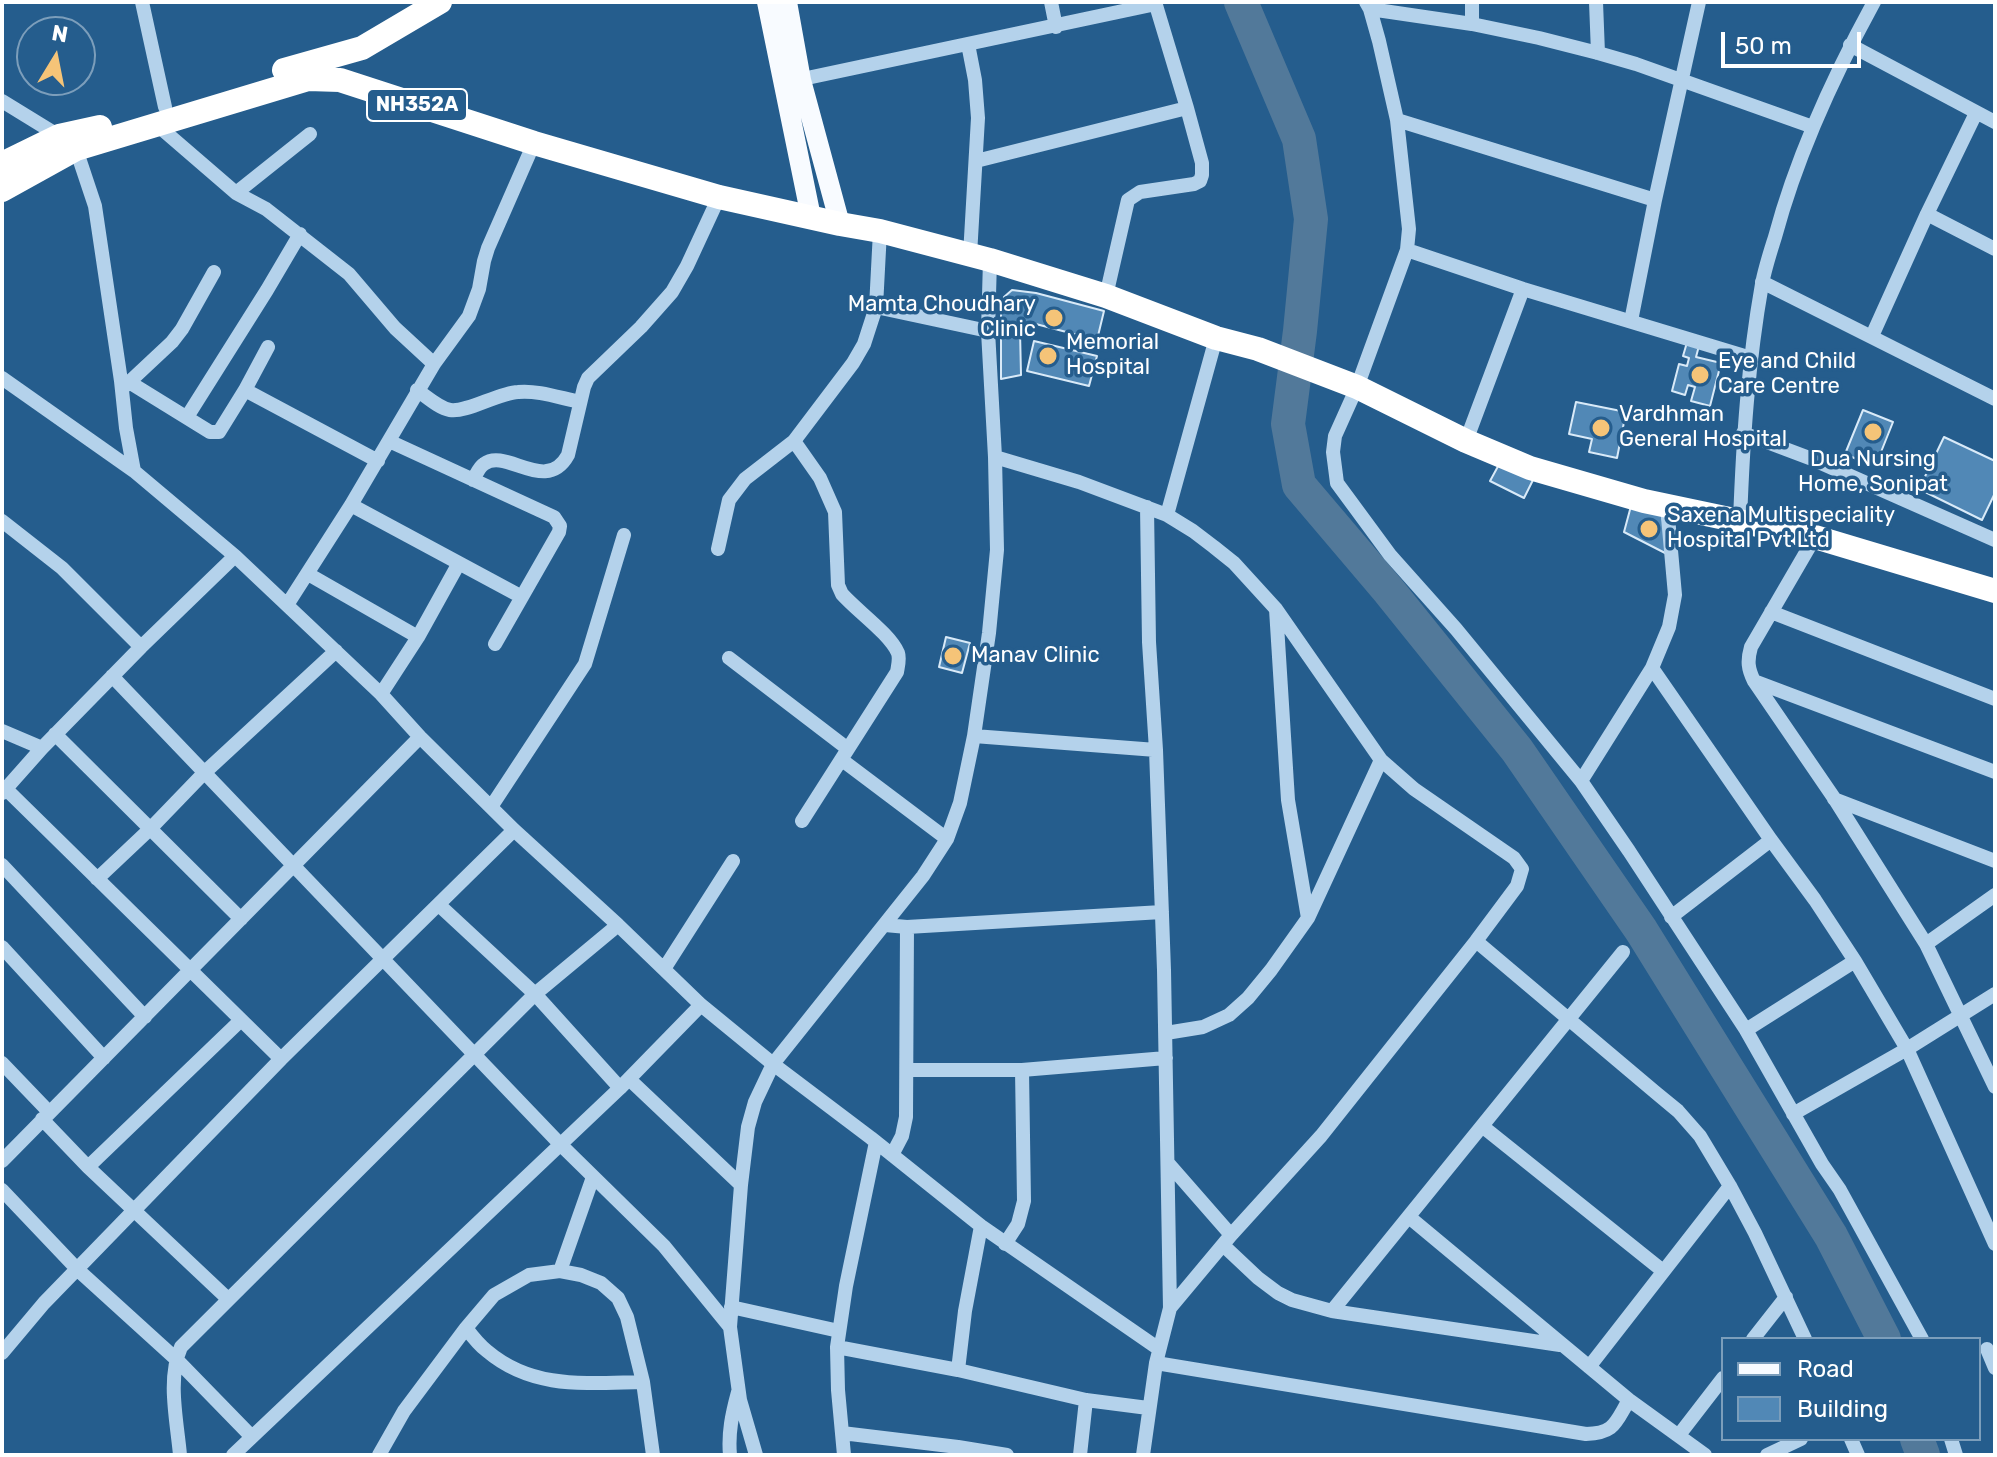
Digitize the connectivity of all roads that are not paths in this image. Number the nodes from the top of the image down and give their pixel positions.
1 (142, 2) edge
2 (440, 2) edge
3 (784, 2) edge
4 (1051, 2) edge
5 (1472, 2) edge
6 (1596, 2) edge
7 (1699, 2) edge
8 (1874, 2) edge
9 (1156, 3) edge
10 (1368, 5) edge
11 (1472, 24) junction
12 (1056, 27) junction
13 (968, 44) junction
14 (1850, 45) junction
15 (1598, 53) junction
16 (793, 81) junction
17 (1681, 81) junction
18 (2, 101) edge
19 (1187, 108) junction
20 (1976, 113) junction
21 (160, 116) junction
22 (1397, 120) junction
23 (1995, 122) edge
24 (1813, 127) junction
25 (310, 134) dead end
26 (68, 142) junction
27 (534, 143) junction
28 (976, 161) junction
29 (2, 164) edge
30 (2, 190) edge
31 (236, 193) junction
32 (719, 197) junction
33 (1655, 200) junction
34 (1927, 214) junction
35 (811, 217) junction
36 (840, 224) junction
37 (880, 231) junction
38 (300, 234) junction
39 (1995, 249) edge
40 (1407, 250) junction
41 (980, 258) junction
42 (214, 272) dead end
43 (1762, 282) junction
44 (1523, 289) junction
45 (1106, 296) junction
46 (876, 307) junction
47 (1631, 321) junction
48 (988, 331) junction
49 (1872, 336) junction
50 (1216, 338) junction
51 (268, 347) dead end
52 (1751, 358) junction
53 (434, 364) junction
54 (2, 378) edge
55 (1347, 383) junction
56 (125, 386) junction
57 (245, 390) junction
58 (417, 390) junction
59 (1995, 399) edge
60 (580, 402) junction
61 (187, 417) junction
62 (1743, 433) junction
63 (389, 441) junction
64 (794, 441) junction
65 (1466, 441) junction
66 (995, 457) junction
67 (378, 461) junction
68 (134, 471) junction
69 (473, 480) junction
70 (351, 505) junction
71 (1667, 506) junction
72 (1147, 507) junction
73 (1167, 515) junction
74 (2, 521) edge
75 (1740, 521) junction
76 (624, 535) dead end
77 (1815, 537) junction
78 (1995, 540) edge
79 (718, 549) dead end
80 (235, 556) junction
81 (459, 563) junction
82 (308, 574) junction
83 (1995, 591) edge
84 (522, 597) junction
85 (287, 605) junction
86 (1276, 609) junction
87 (1771, 612) junction
88 (418, 637) junction
89 (495, 644) dead end
90 (141, 647) junction
91 (336, 651) junction
92 (729, 658) dead end
93 (1652, 668) junction
94 (112, 676) junction
95 (1754, 681) junction
96 (381, 694) junction
97 (1995, 699) edge
98 (2, 731) edge
99 (55, 734) junction
100 (974, 736) junction
101 (420, 737) junction
102 (42, 748) junction
103 (1156, 750) junction
104 (845, 755) junction
105 (1381, 760) junction
106 (1995, 772) edge
107 (204, 773) junction
108 (1581, 781) junction
109 (4, 791) edge
110 (1834, 798) junction
111 (491, 807) junction
112 (802, 821) dead end
113 (150, 829) junction
114 (514, 830) junction
115 (947, 839) junction
116 (1771, 840) junction
117 (733, 861) dead end
118 (1995, 861) edge
119 (2, 865) edge
120 (295, 865) junction
121 (97, 879) junction
122 (1995, 895) edge
123 (439, 905) junction
124 (1162, 912) junction
125 (1671, 917) junction
126 (1308, 918) junction
127 (241, 919) junction
128 (618, 925) junction
129 (885, 925) junction
130 (907, 927) junction
131 (1476, 941) junction
132 (1926, 944) junction
133 (2, 947) edge
134 (1623, 952) dead end
135 (382, 959) junction
136 (1855, 961) junction
137 (190, 969) junction
138 (664, 969) junction
139 (535, 994) junction
140 (1995, 994) edge
141 (701, 1005) junction
142 (1960, 1016) junction
143 (145, 1017) junction
144 (1568, 1018) junction
145 (240, 1021) junction
146 (1746, 1030) junction
147 (1166, 1033) junction
148 (1907, 1049) junction
149 (474, 1054) junction
150 (104, 1058) junction
151 (1166, 1058) junction
152 (281, 1059) junction
153 (2, 1063) edge
154 (773, 1064) junction
155 (907, 1070) junction
156 (1022, 1070) junction
157 (625, 1084) junction
158 (1995, 1087) edge
159 (1793, 1114) junction
160 (46, 1116) junction
161 (1482, 1126) junction
162 (876, 1142) junction
163 (560, 1144) junction
164 (892, 1155) junction
165 (2, 1161) edge
166 (1168, 1163) junction
167 (88, 1167) junction
168 (593, 1177) junction
169 (741, 1185) junction
170 (1730, 1186) junction
171 (2, 1190) edge
172 (135, 1211) junction
173 (1409, 1217) junction
174 (981, 1226) junction
175 (1228, 1241) junction
176 (1005, 1244) junction
177 (1995, 1244) edge
178 (78, 1270) junction
179 (560, 1271) junction
180 (1663, 1271) junction
181 (1786, 1297) junction
182 (228, 1299) junction
183 (731, 1307) junction
184 (1170, 1308) junction
185 (1332, 1311) junction
186 (730, 1327) junction
187 (466, 1328) junction
188 (839, 1331) junction
189 (1755, 1337) edge
190 (1804, 1337) edge
191 (1921, 1337) edge
192 (1561, 1345) junction
193 (837, 1347) junction
194 (1987, 1349) edge
195 (2, 1353) edge
196 (1157, 1356) junction
197 (176, 1359) junction
198 (1589, 1367) junction
199 (1995, 1368) edge
200 (958, 1370) junction
201 (1721, 1381) edge
202 (643, 1382) junction
203 (738, 1391) junction
204 (1086, 1400) junction
205 (1629, 1400) junction
206 (1148, 1408) junction
207 (842, 1433) junction
208 (1679, 1435) junction
209 (252, 1437) junction
210 (1797, 1441) edge
211 (180, 1455) edge
212 (233, 1455) edge
213 (379, 1455) edge
214 (653, 1455) edge
215 (730, 1455) edge
216 (756, 1455) edge
217 (844, 1455) edge
218 (1007, 1455) edge
219 (1080, 1455) edge
220 (1143, 1455) edge
221 (1705, 1455) edge
222 (1767, 1455) edge

1 - 21 street
2 - 21 highway
3 - 16 main road
4 - 12 street
5 - 11 street
6 - 15 street
7 - 17 street
8 - 14 street
9 - 12 street
9 - 19 street
10 - 11 street
10 - 22 street
11 - 15 street
12 - 13 street
13 - 16 street
13 - 28 street
14 - 20 street
14 - 24 street
15 - 17 street
16 - 35 main road
16 - 36 main road
17 - 24 street
17 - 33 street
18 - 26 street
19 - 28 street
19 - 45 street
20 - 23 street
20 - 34 street
21 - 26 highway, NH352A
21 - 27 highway, NH352A
21 - 31 street
22 - 33 street
22 - 40 street
24 - 43 street
25 - 31 street
26 - 29 highway
26 - 30 highway, NH352A
26 - 56 street
27 - 32 highway, NH352A
27 - 53 street
28 - 41 street
31 - 38 street
32 - 35 highway, NH352A
32 - 60 street
33 - 47 street
34 - 39 street
34 - 49 street
35 - 36 highway, NH352A
36 - 37 highway, NH352A
37 - 41 highway, NH352A
37 - 46 street
38 - 53 street
38 - 61 street
40 - 44 street
40 - 55 street
41 - 45 highway, NH352A
41 - 48 street
42 - 56 street
43 - 49 street
43 - 52 street
44 - 47 street
44 - 65 street
45 - 50 highway, NH352A
46 - 48 street
46 - 64 street
47 - 52 street
48 - 66 street
49 - 59 street
50 - 55 highway, NH352A
50 - 73 street
51 - 57 street
52 - 62 street
53 - 58 street
54 - 68 street
55 - 65 highway, NH352A
55 - 108 street
56 - 61 street
56 - 68 street
57 - 61 street
57 - 67 street
58 - 60 street
58 - 63 street
60 - 69 street
62 - 75 street
62 - 78 street
63 - 67 street
63 - 69 street
64 - 79 street
64 - 104 street
65 - 71 highway, NH352A
66 - 72 street
66 - 100 street
67 - 70 street
68 - 80 street
69 - 84 street
70 - 81 street
70 - 82 street
71 - 75 highway, NH352A
71 - 93 street
72 - 73 street
72 - 103 street
73 - 86 street
74 - 90 street
75 - 77 highway, NH352A
76 - 111 street
77 - 83 highway, NH352A
77 - 87 street
80 - 85 street
80 - 90 street
81 - 84 street
81 - 88 street
82 - 85 street
82 - 88 street
84 - 89 street
85 - 91 street
86 - 105 street
86 - 126 street
87 - 95 street
87 - 97 street
88 - 96 street
90 - 94 street
91 - 96 street
91 - 107 street
92 - 104 street
93 - 108 street
93 - 116 street
94 - 99 street
94 - 107 street
95 - 106 street
95 - 110 street
96 - 101 street
98 - 102 street
99 - 102 street
99 - 113 street
100 - 103 street
100 - 115 street
101 - 111 street
101 - 120 street
102 - 109 street
103 - 124 street
104 - 112 street
104 - 115 street
105 - 126 street
105 - 131 street
107 - 113 street
107 - 120 street
108 - 125 street
109 - 121 street
110 - 118 street
110 - 132 street
111 - 114 street
113 - 121 street
113 - 127 street
114 - 123 street
114 - 128 street
115 - 129 street
116 - 125 street
116 - 136 street
117 - 138 street
119 - 143 street
120 - 127 street
120 - 135 street
121 - 137 street
122 - 132 street
123 - 135 street
123 - 139 street
124 - 130 street
124 - 147 street
125 - 146 street
126 - 147 street
127 - 137 street
128 - 138 street
128 - 139 street
129 - 130 street
129 - 154 street
130 - 155 street
131 - 144 street
131 - 175 street
132 - 142 street
133 - 150 street
134 - 144 street
135 - 149 street
135 - 152 street
136 - 146 street
136 - 148 street
137 - 143 street
137 - 145 street
138 - 141 street
139 - 149 street
139 - 157 street
140 - 142 street
141 - 154 street
141 - 157 street
142 - 148 street
142 - 158 street
143 - 150 street
144 - 161 street
144 - 170 street
145 - 152 street
145 - 167 street
146 - 159 street
147 - 151 street
148 - 159 street
148 - 177 street
149 - 163 street
149 - 182 street
150 - 160 street
151 - 156 street
151 - 166 street
152 - 172 street
153 - 160 street
154 - 162 street
154 - 169 street
155 - 156 street
155 - 164 street
156 - 176 street
157 - 163 street
157 - 169 street
159 - 191 street
160 - 165 street
160 - 167 street
161 - 173 street
161 - 180 street
162 - 164 street
162 - 188 street
163 - 168 street
163 - 209 street
164 - 174 street
166 - 175 street
166 - 184 street
167 - 172 street
168 - 179 street
168 - 186 street
169 - 183 street
170 - 180 street
170 - 181 street
171 - 178 street
172 - 178 street
172 - 182 street
173 - 185 street
173 - 192 street
174 - 176 street
174 - 200 street
175 - 184 street
175 - 185 street
176 - 196 street
178 - 195 street
178 - 197 street
179 - 187 street
179 - 202 street
180 - 198 street
181 - 189 street
181 - 190 street
182 - 197 street
183 - 186 street
183 - 188 street
184 - 196 street
185 - 192 street
186 - 203 street
187 - 202 street
187 - 213 street
188 - 193 street
192 - 198 street
193 - 200 street
193 - 207 street
194 - 199 street
196 - 205 street
196 - 206 street
197 - 209 street
197 - 211 street
198 - 205 street
200 - 204 street
201 - 208 street
202 - 214 street
203 - 215 street
203 - 216 street
204 - 206 street
204 - 219 street
205 - 208 street
206 - 220 street
207 - 217 street
207 - 218 street
208 - 221 street
209 - 212 street
210 - 222 street

